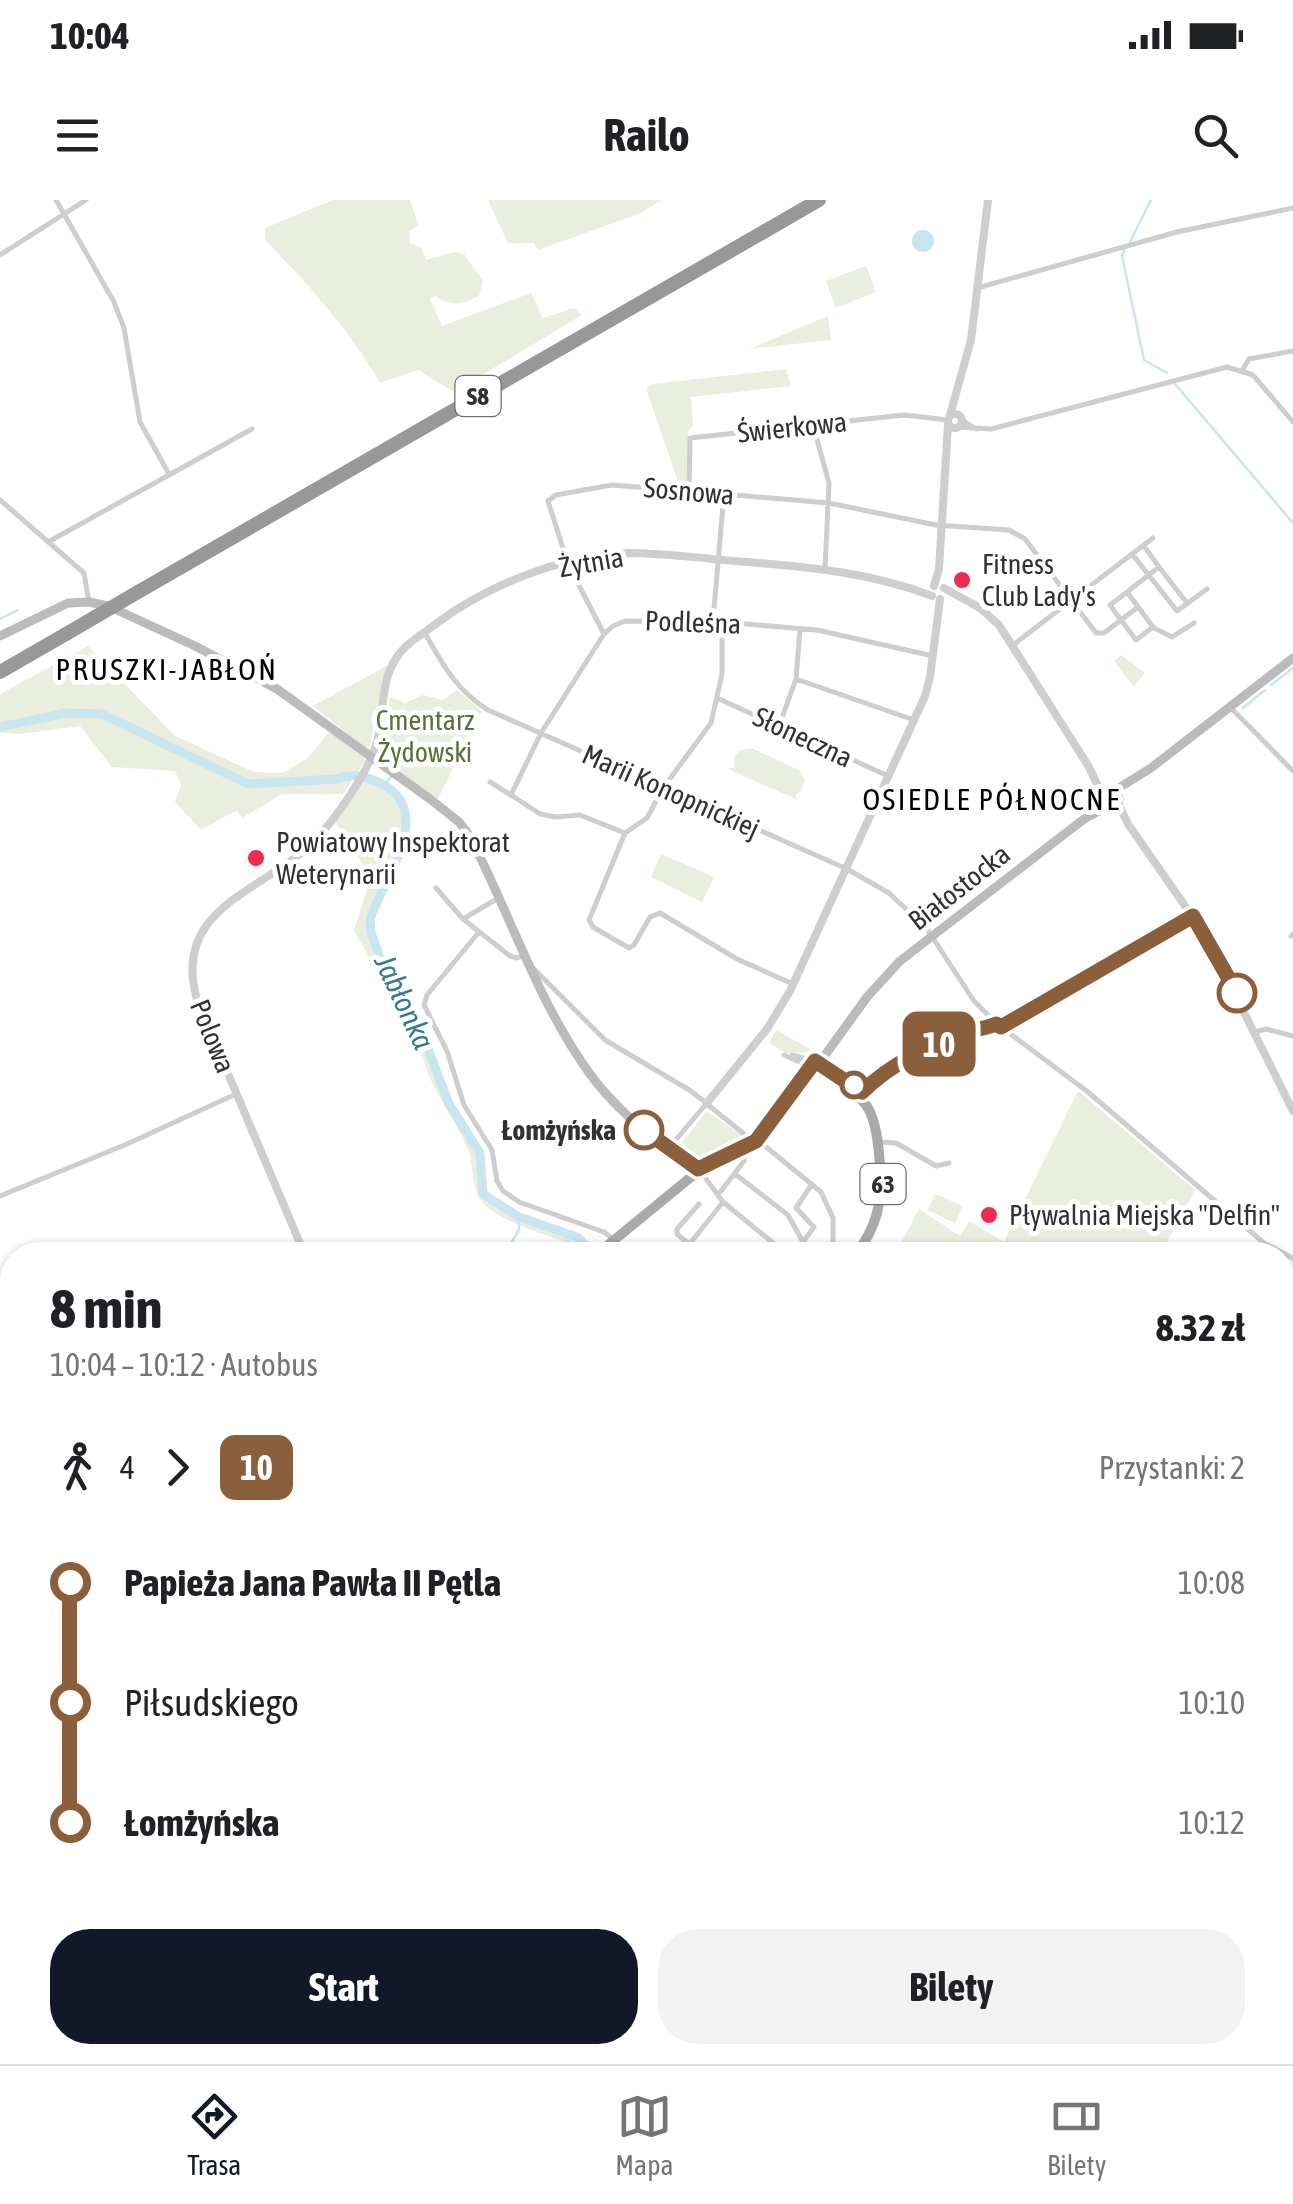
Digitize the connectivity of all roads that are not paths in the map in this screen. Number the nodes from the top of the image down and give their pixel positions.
1 (56, 200) edge
2 (86, 200) edge
3 (803, 200) edge
4 (819, 200) edge
5 (988, 200) edge
6 (1293, 208) edge
7 (63, 215) junction
8 (0, 255) edge
9 (977, 288) junction
10 (1293, 351) edge
11 (1243, 369) junction
12 (954, 421) junction
13 (1293, 422) edge
14 (813, 425) junction
15 (252, 429) dead end
16 (169, 474) junction
17 (689, 491) junction
18 (724, 494) junction
19 (550, 497) joint
20 (0, 500) edge
21 (830, 503) junction
22 (942, 526) junction
23 (1153, 538) dead end
24 (48, 542) junction
25 (1144, 546) junction
26 (1133, 555) junction
27 (718, 560) junction
28 (568, 564) junction
29 (1160, 567) junction
30 (825, 568) junction
31 (1149, 575) junction
32 (1206, 588) dead end
33 (134, 590) junction
34 (938, 592) junction
35 (1126, 592) junction
36 (88, 602) junction
37 (1071, 602) junction
38 (1187, 603) junction
39 (1138, 607) junction
40 (1121, 620) junction
41 (713, 622) junction
42 (722, 622) junction
43 (1194, 624) dead end
44 (1153, 627) junction
45 (800, 629) junction
46 (63, 631) junction
47 (424, 633) junction
48 (604, 634) junction
49 (0, 636) edge
50 (1013, 645) junction
51 (933, 656) junction
52 (1293, 658) edge
53 (0, 662) edge
54 (0, 672) edge
55 (796, 678) junction
56 (718, 698) junction
57 (1230, 708) junction
58 (914, 720) junction
59 (779, 726) junction
60 (542, 733) junction
61 (372, 756) junction
62 (1293, 771) edge
63 (889, 776) junction
64 (490, 782) dead end
65 (663, 788) junction
66 (511, 795) junction
67 (1110, 799) junction
68 (625, 833) junction
69 (848, 869) junction
70 (436, 888) dead end
71 (500, 897) junction
72 (1193, 916) junction
73 (463, 918) junction
74 (479, 932) junction
75 (932, 935) junction
76 (526, 954) junction
77 (531, 966) junction
78 (793, 984) junction
79 (569, 1005) junction
80 (554, 1010) junction
81 (999, 1025) junction
82 (1256, 1032) junction
83 (1293, 1036) edge
84 (815, 1065) junction
85 (862, 1092) junction
86 (236, 1094) junction
87 (707, 1103) junction
88 (1293, 1111) edge
89 (880, 1142) junction
90 (760, 1144) junction
91 (673, 1149) junction
92 (745, 1153) junction
93 (949, 1163) dead end
94 (697, 1172) junction
95 (735, 1174) junction
96 (812, 1184) junction
97 (718, 1195) junction
98 (0, 1196) edge
99 (723, 1202) junction
100 (698, 1204) dead end
101 (614, 1240) joint
102 (299, 1242) edge
103 (687, 1242) edge
104 (691, 1242) edge
105 (772, 1242) edge
106 (832, 1242) edge
107 (864, 1242) edge
108 (1263, 1242) edge

1 - 7 street
2 - 7 street
3 - 33 highway, S8
4 - 33 highway, S8
5 - 9 street
6 - 9 street
7 - 8 street
7 - 16 street
9 - 12 street
10 - 11 street, Świerkowa
11 - 12 street, Świerkowa
11 - 13 street
12 - 14 street, Świerkowa
12 - 22 street
14 - 17 street, Świerkowa
14 - 21 street
15 - 16 street
16 - 24 street
17 - 18 street, Sosnowa
17 - 19 street, Sosnowa
18 - 21 street, Sosnowa
18 - 27 street
19 - 28 street, Podleśna
20 - 24 street
21 - 22 street, Sosnowa
21 - 30 street
22 - 34 street
22 - 37 street, Sosnowa
23 - 25 street
24 - 36 street
25 - 26 street
25 - 29 street
26 - 31 street
26 - 37 street
27 - 28 street, Żytnia
27 - 30 street, Żytnia
27 - 41 street
28 - 47 street, Żytnia
28 - 48 street, Podleśna
29 - 31 street
29 - 38 street
30 - 34 street, Żytnia
31 - 35 street
31 - 38 street
32 - 38 street
33 - 46 highway, S8
34 - 50 street, Żytnia
34 - 51 street
35 - 39 street
35 - 40 street
36 - 49 main road
36 - 61 main road
37 - 40 street, Sosnowa
37 - 50 street
39 - 40 street
39 - 44 street
40 - 44 street
41 - 42 street, Podleśna
41 - 48 street, Podleśna
42 - 45 street, Podleśna
42 - 56 street
43 - 44 street
45 - 51 street, Podleśna
45 - 55 street
46 - 53 highway, S8
46 - 54 highway, S8
47 - 60 street, Marii Konopnickiej
47 - 61 street, Żytnia
48 - 60 street
50 - 67 street
51 - 58 street
52 - 57 main road, Białostocka
55 - 58 street
55 - 59 street
56 - 59 street, Słoneczna
56 - 65 street
57 - 62 street
57 - 67 main road, Białostocka
58 - 63 street
59 - 63 street, Słoneczna
60 - 65 street, Marii Konopnickiej
60 - 66 street
61 - 71 main road
61 - 86 street, Polowa
63 - 69 street
64 - 66 street
65 - 68 street
65 - 69 street, Marii Konopnickiej
66 - 68 street
67 - 72 street
67 - 75 main road, Białostocka
68 - 78 street
69 - 75 street, Marii Konopnickiej
69 - 78 street
70 - 73 street
71 - 73 street
71 - 76 main road
72 - 81 street
72 - 82 street
73 - 74 street
74 - 76 street
74 - 101 street
75 - 81 street, Marii Konopnickiej
75 - 84 main road, Białostocka
76 - 77 main road
77 - 79 street
77 - 80 main road
78 - 87 street
79 - 80 street
79 - 87 street
80 - 91 main road
81 - 85 street
81 - 108 street, Marii Konopnickiej
82 - 83 street
82 - 88 street
84 - 85 main road
84 - 89 main road, 63
84 - 90 main road, Białostocka
84 - 92 main road, Białostocka
85 - 89 main road, 63
86 - 98 street
86 - 102 street, Polowa
87 - 90 street
87 - 91 street
89 - 93 street
89 - 107 main road, 63
90 - 94 main road, Białostocka
90 - 96 street
91 - 94 main road
92 - 94 main road, Białostocka
92 - 95 street
94 - 97 street
94 - 101 main road
95 - 96 street
95 - 97 street
96 - 106 street
97 - 99 street
99 - 104 street
99 - 105 street
100 - 103 street

